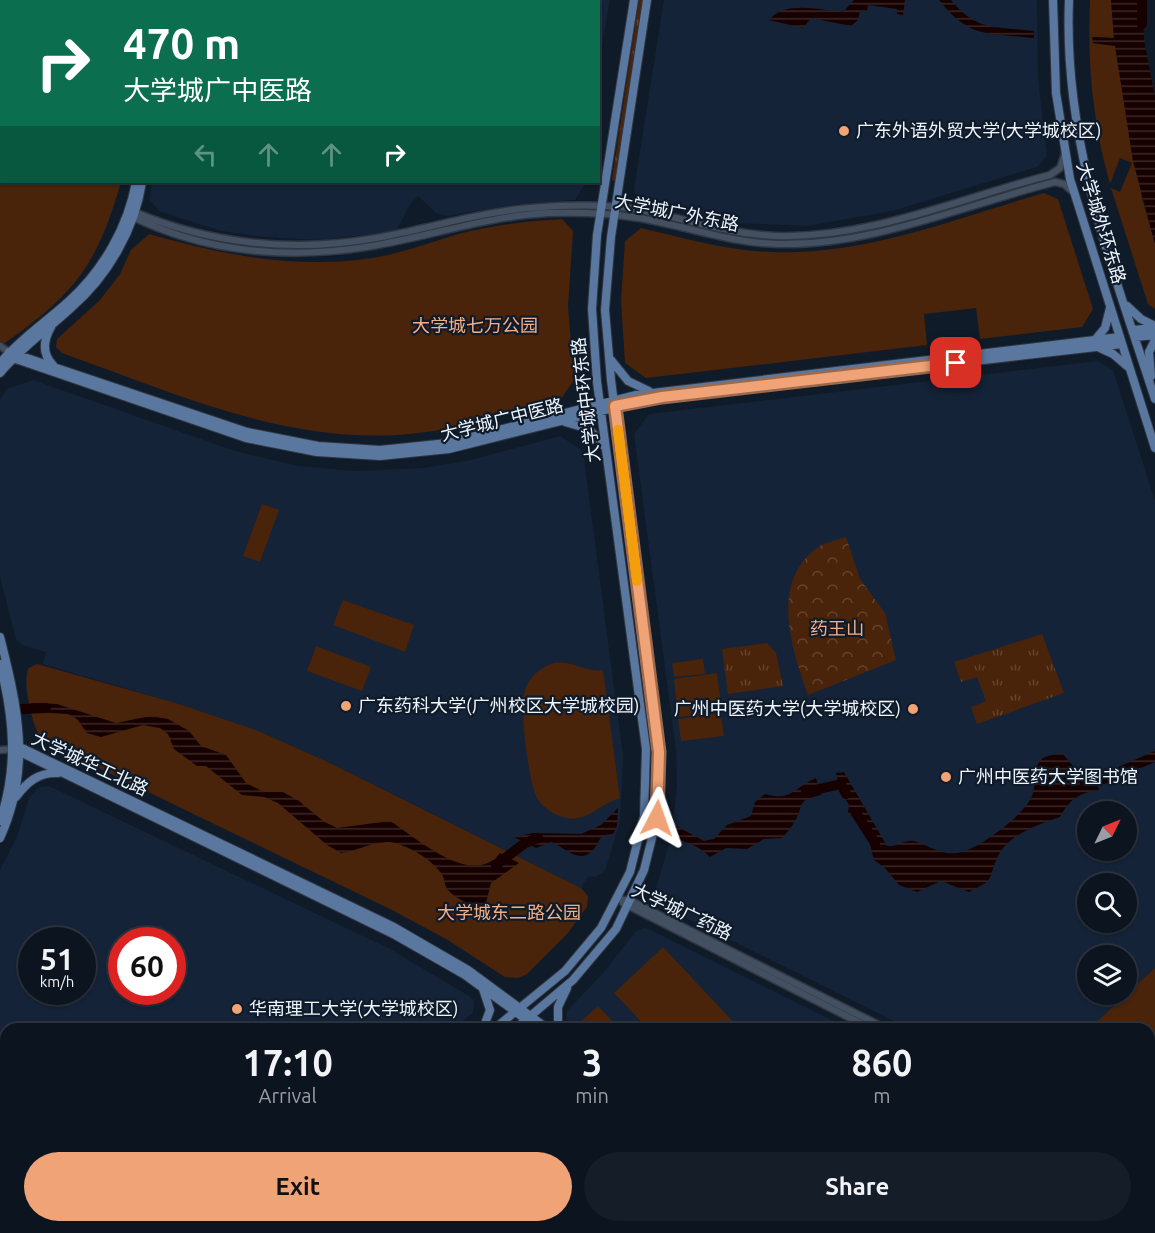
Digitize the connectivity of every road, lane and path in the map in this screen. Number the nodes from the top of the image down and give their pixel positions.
1 (634, 0) edge
2 (647, 0) edge
3 (1053, 0) edge
4 (1069, 0) edge
5 (1065, 154) junction
6 (136, 183) edge
7 (142, 183) edge
8 (1074, 193) junction
9 (602, 209) junction
10 (615, 211) junction
11 (131, 214) junction
12 (1124, 302) junction
13 (1110, 307) junction
14 (54, 322) junction
15 (1155, 327) edge
16 (1134, 333) junction
17 (1155, 335) edge
18 (1155, 340) edge
19 (1121, 341) junction
20 (1095, 344) junction
21 (0, 346) edge
22 (13, 354) junction
23 (609, 356) junction
24 (0, 363) edge
25 (55, 366) junction
26 (1130, 371) junction
27 (0, 373) edge
28 (1151, 386) junction
29 (653, 392) junction
30 (1155, 399) edge
31 (614, 403) junction
32 (601, 406) junction
33 (558, 422) junction
34 (1155, 448) edge
35 (607, 453) junction
36 (0, 637) edge
37 (0, 664) edge
38 (0, 750) edge
39 (18, 750) junction
40 (62, 773) junction
41 (13, 804) junction
42 (0, 821) edge
43 (0, 838) edge
44 (618, 899) junction
45 (630, 904) junction
46 (569, 984) junction
47 (480, 986) junction
48 (519, 1010) junction
49 (530, 1018) junction
50 (486, 1023) edge
51 (502, 1023) edge
52 (523, 1023) edge
53 (534, 1023) edge
54 (538, 1023) edge
55 (558, 1023) edge
56 (860, 1023) edge
57 (875, 1023) edge

1 - 9 main road, 大学城中环东路
2 - 10 main road, 大学城中环东路
3 - 5 main road, 大学城外环东路
4 - 12 main road, 大学城外环东路
5 - 8 main road, 大学城外环东路
5 - 10 street, 大学城广外东路
6 - 11 main road
7 - 11 main road
8 - 10 street, 大学城广外东路
8 - 13 main road, 大学城外环东路
9 - 10 street, 大学城广外东路
9 - 11 street, 大学城广外东路
9 - 32 main road, 大学城中环东路
10 - 23 main road, 大学城中环东路
11 - 14 main road
11 - 22 main road
12 - 15 main road
12 - 16 main road, 大学城外环东路
13 - 19 main road, 大学城外环东路
13 - 20 main road
14 - 22 main road
14 - 25 main road
15 - 16 main road
16 - 17 main road
16 - 28 main road, 大学城外环东路
18 - 28 main road
19 - 20 main road, 大学城广中医路
19 - 26 main road, 大学城外环东路
20 - 26 main road
20 - 29 main road, 大学城广中医路
20 - 31 main road, 大学城广中医路
21 - 22 street, 大学城广中医路
22 - 24 main road
22 - 25 main road, 大学城广中医路
22 - 27 main road
22 - 33 main road, 大学城广中医路
23 - 29 main road
23 - 31 main road, 大学城中环东路
25 - 32 main road, 大学城广中医路
26 - 34 main road, 大学城外环东路
28 - 30 main road, 大学城外环东路
29 - 31 main road, 大学城广中医路
31 - 32 main road, 大学城广中医路
31 - 45 main road, 大学城中环东路
32 - 33 main road, 大学城广中医路
32 - 35 main road, 大学城中环东路
33 - 35 main road
35 - 44 main road, 大学城中环东路
36 - 39 main road
37 - 39 main road
38 - 39 street
39 - 40 main road, 大学城华工北路
39 - 41 main road
39 - 42 main road
39 - 48 main road, 大学城华工北路
40 - 41 main road
40 - 47 main road, 大学城华工北路
41 - 43 main road
44 - 45 street, 大学城广药路
44 - 48 main road, 大学城中环东路
45 - 46 main road, 大学城中环东路
45 - 56 street, 大学城广药路
45 - 57 street, 大学城广药路
46 - 49 main road, 大学城中环东路
46 - 55 main road
47 - 48 main road, 大学城华工北路
47 - 50 main road
48 - 49 main road, 大学城华工北路
48 - 51 main road, 大学城中环东路
49 - 52 main road, 大学城中环东路
49 - 53 main road, 大学城华工北路
49 - 54 main road, 大学城华工北路

